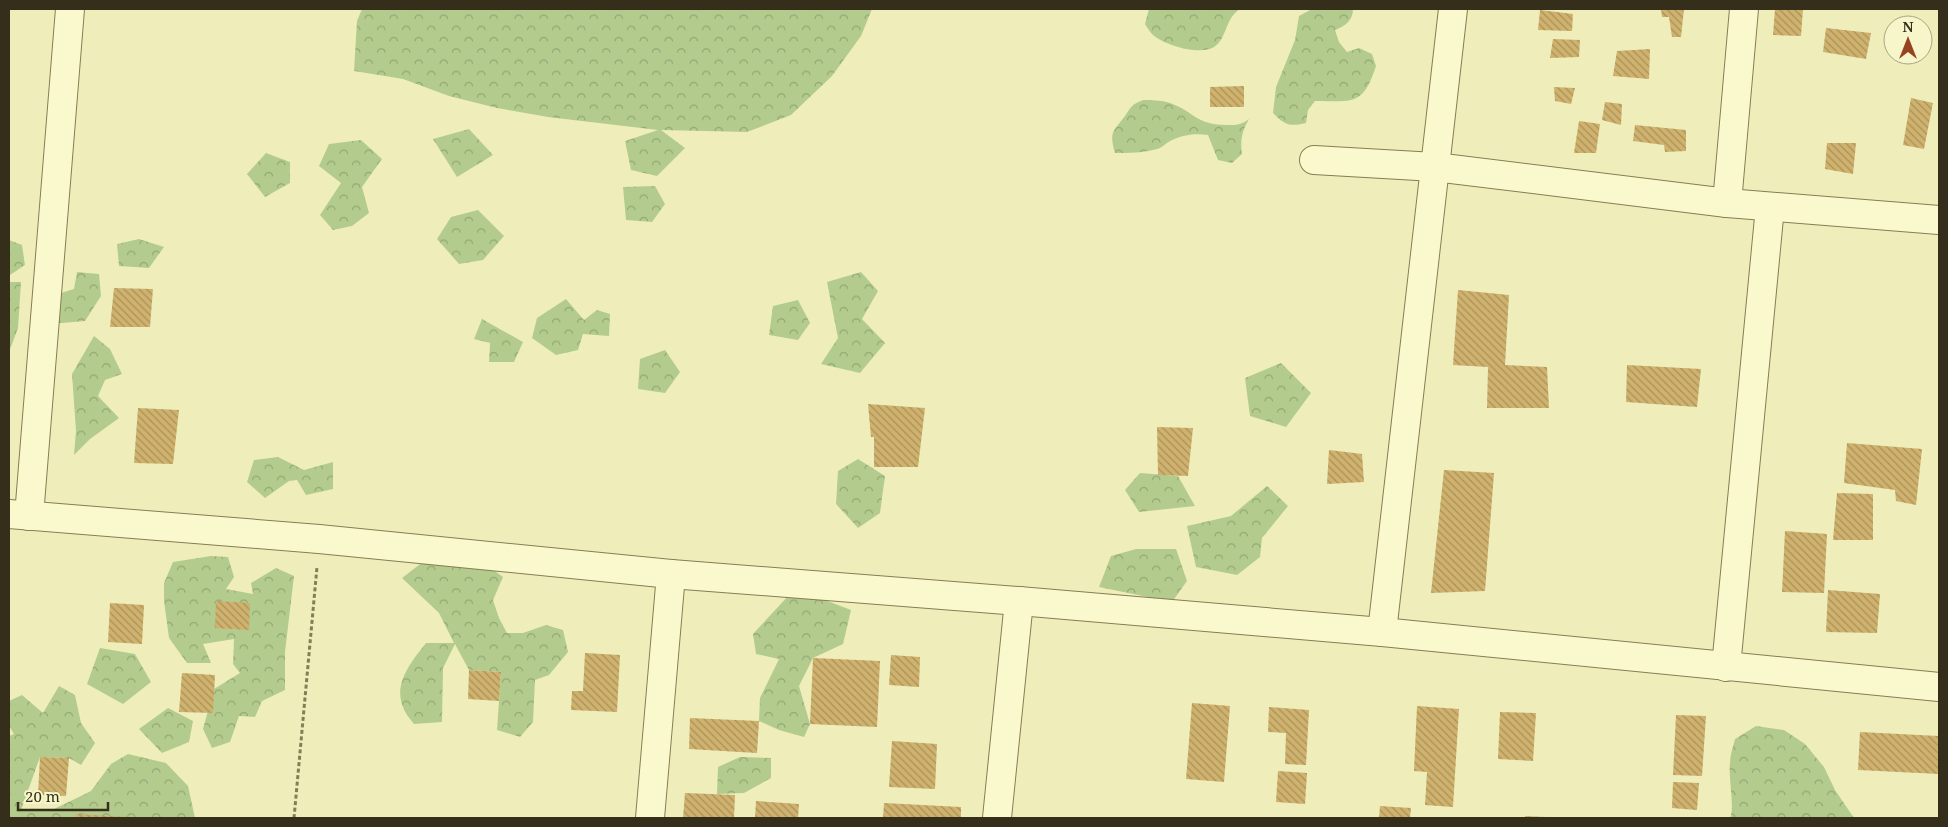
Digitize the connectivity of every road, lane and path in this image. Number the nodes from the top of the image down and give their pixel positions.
1 (70, 9) edge
2 (1454, 9) edge
3 (1744, 9) edge
4 (1314, 160) dead end
5 (1435, 167) junction
6 (1727, 203) junction
7 (1770, 207) junction
8 (1939, 220) edge
9 (19, 515) edge
10 (319, 539) junction
11 (670, 574) junction
12 (1019, 601) junction
13 (1382, 632) junction
14 (1726, 667) junction
15 (1939, 687) edge
16 (294, 818) edge
17 (650, 818) edge
18 (997, 818) edge

1 - 9 street
2 - 5 street
3 - 6 street
4 - 5 street
5 - 6 street
5 - 13 street
6 - 7 street
7 - 8 street
7 - 14 street
9 - 10 street
10 - 11 street
10 - 16 path
11 - 12 street
11 - 17 street
12 - 13 street
12 - 18 street
13 - 14 street
14 - 15 street

